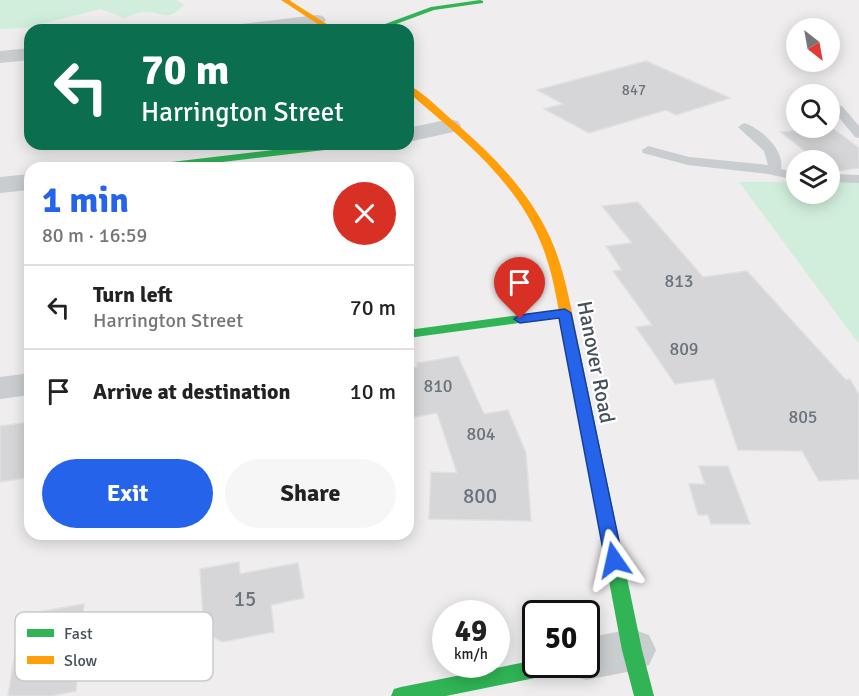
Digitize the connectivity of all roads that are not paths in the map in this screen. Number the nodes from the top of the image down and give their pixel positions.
1 (284, 0) edge
2 (481, 2) dead end
3 (316, 20) junction
4 (282, 24) edge
5 (322, 24) edge
6 (390, 24) edge
7 (24, 55) edge
8 (0, 57) edge
9 (414, 93) edge
10 (840, 110) edge
11 (450, 126) junction
12 (744, 127) dead end
13 (414, 134) edge
14 (859, 134) edge
15 (299, 150) edge
16 (648, 150) dead end
17 (197, 162) edge
18 (768, 170) junction
19 (786, 174) edge
20 (840, 178) edge
21 (859, 179) edge
22 (24, 183) edge
23 (0, 185) edge
24 (565, 313) junction
25 (414, 333) edge
26 (24, 385) edge
27 (0, 388) edge
28 (632, 650) junction
29 (600, 656) edge
30 (522, 671) edge
31 (401, 696) edge
32 (644, 696) edge

1 - 3 main road
2 - 6 main road
3 - 4 street
3 - 5 main road
7 - 8 street
9 - 11 main road, Hanover Road
10 - 14 lane
11 - 13 street
11 - 24 main road, Hanover Road
12 - 18 lane
15 - 17 main road
16 - 18 lane
18 - 19 lane
20 - 21 lane
22 - 23 street
24 - 25 main road
24 - 28 main road, Hanover Road
26 - 27 street
28 - 29 street
28 - 32 main road, Hanover Road
30 - 31 main road

